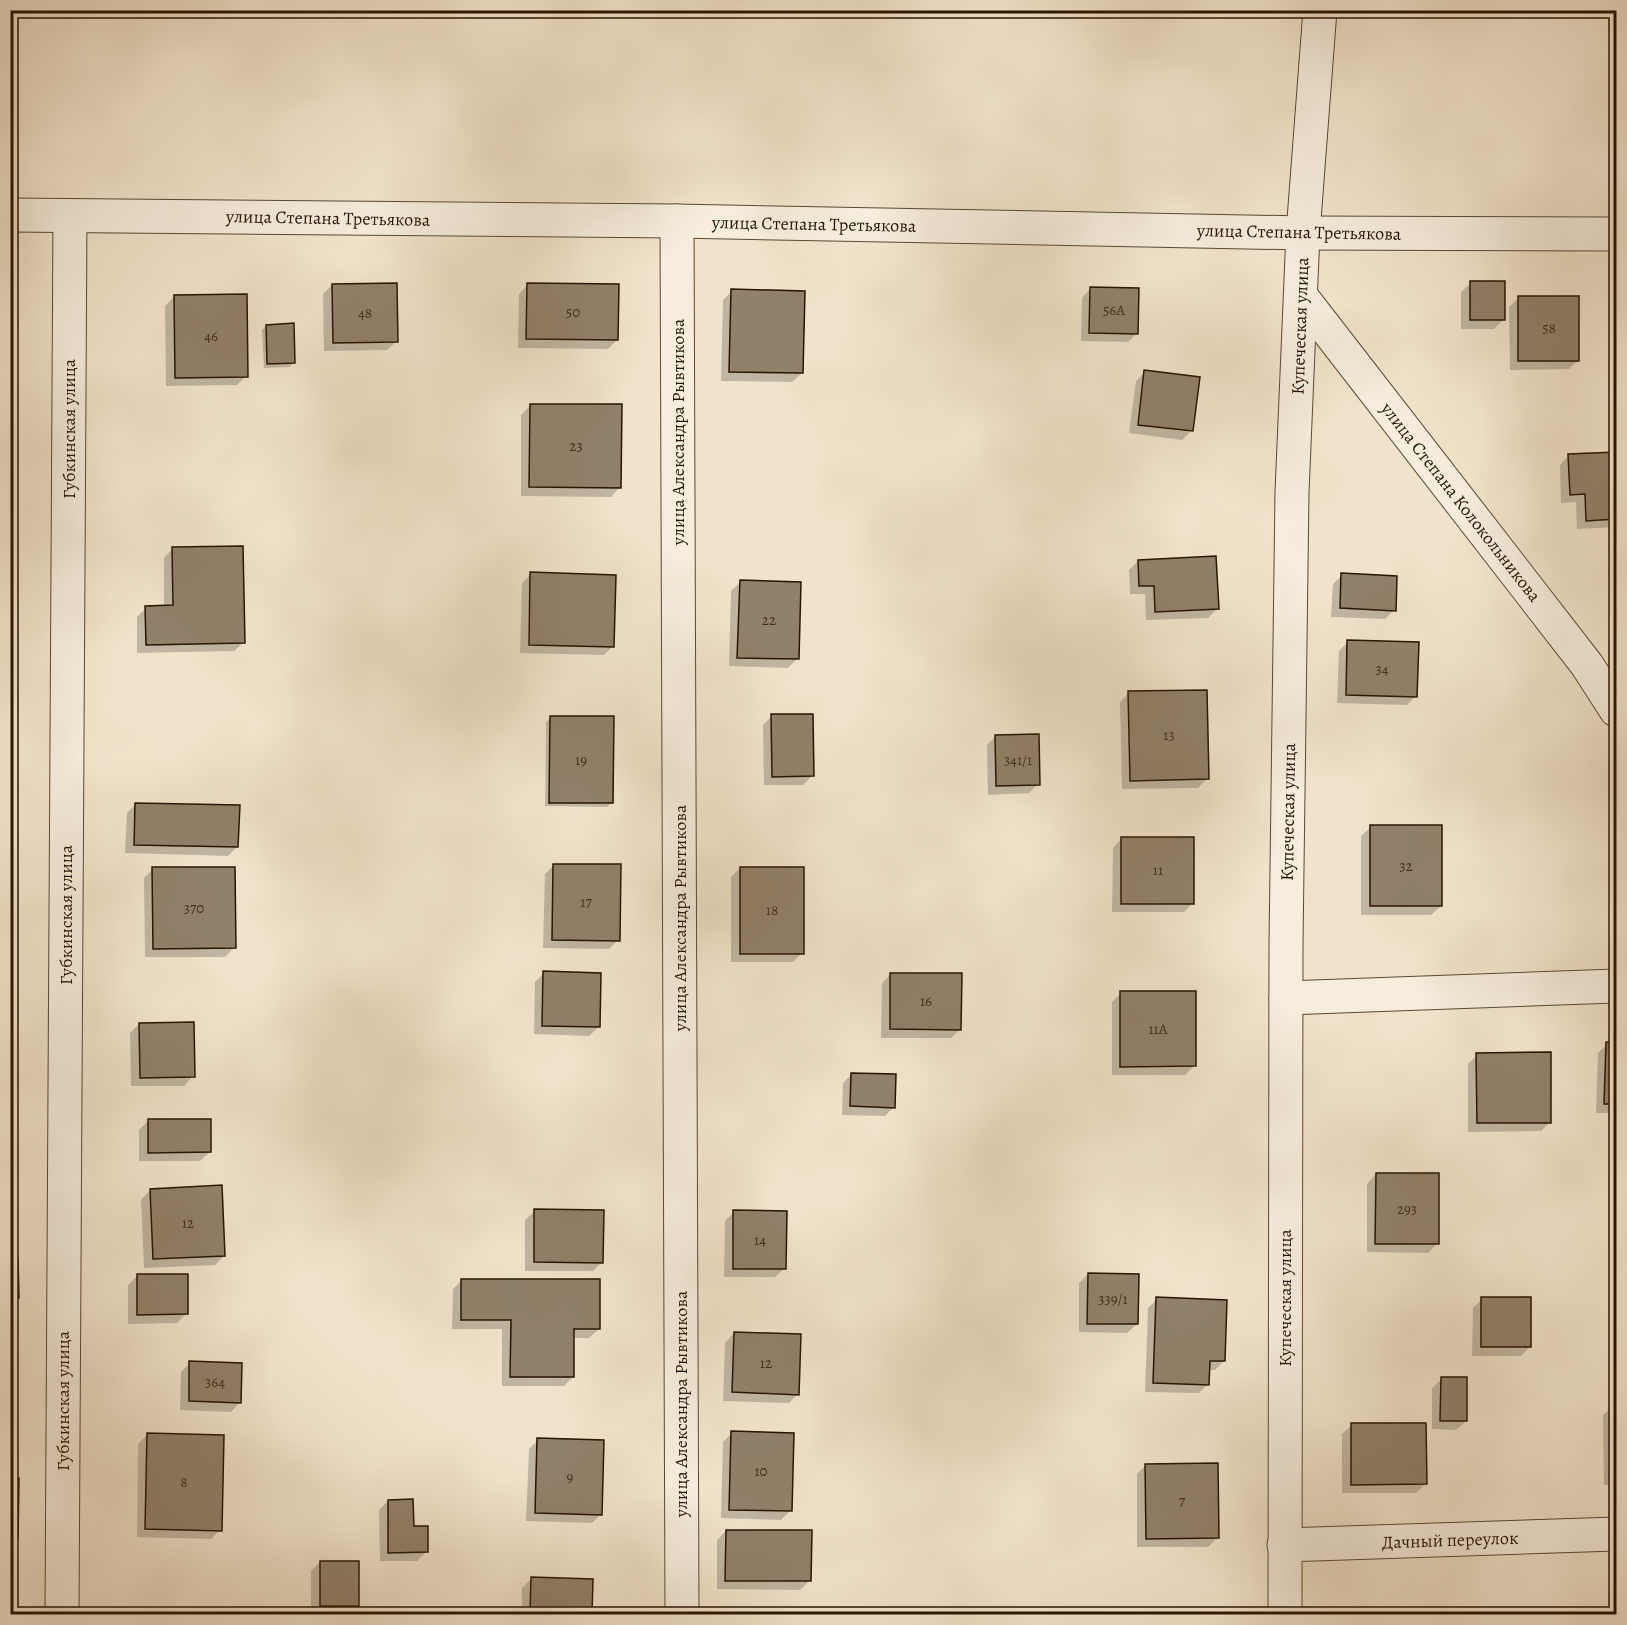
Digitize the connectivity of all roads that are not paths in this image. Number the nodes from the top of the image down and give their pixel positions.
1 (1320, 10) edge
2 (10, 215) edge
3 (70, 216) junction
4 (677, 221) junction
5 (1303, 233) junction
6 (1617, 234) edge
7 (1301, 296) junction
8 (1617, 710) edge
9 (1617, 986) edge
10 (1286, 998) junction
11 (1617, 1534) edge
12 (1284, 1545) junction
13 (62, 1614) edge
14 (682, 1614) edge
15 (1284, 1614) edge

1 - 5 street, Купеческая улица
2 - 3 street, улица Степана Третьякова
3 - 4 street, улица Степана Третьякова
3 - 13 street, Губкинская улица
4 - 5 street, улица Степана Третьякова
4 - 14 street, улица Александра Рывтикова
5 - 6 street, улица Степана Третьякова
5 - 7 street, Купеческая улица
7 - 8 street, улица Степана Колокольникова
7 - 10 street, Купеческая улица
9 - 10 street
10 - 12 street, Купеческая улица
11 - 12 street, Дачный переулок
12 - 15 street, Купеческая улица

